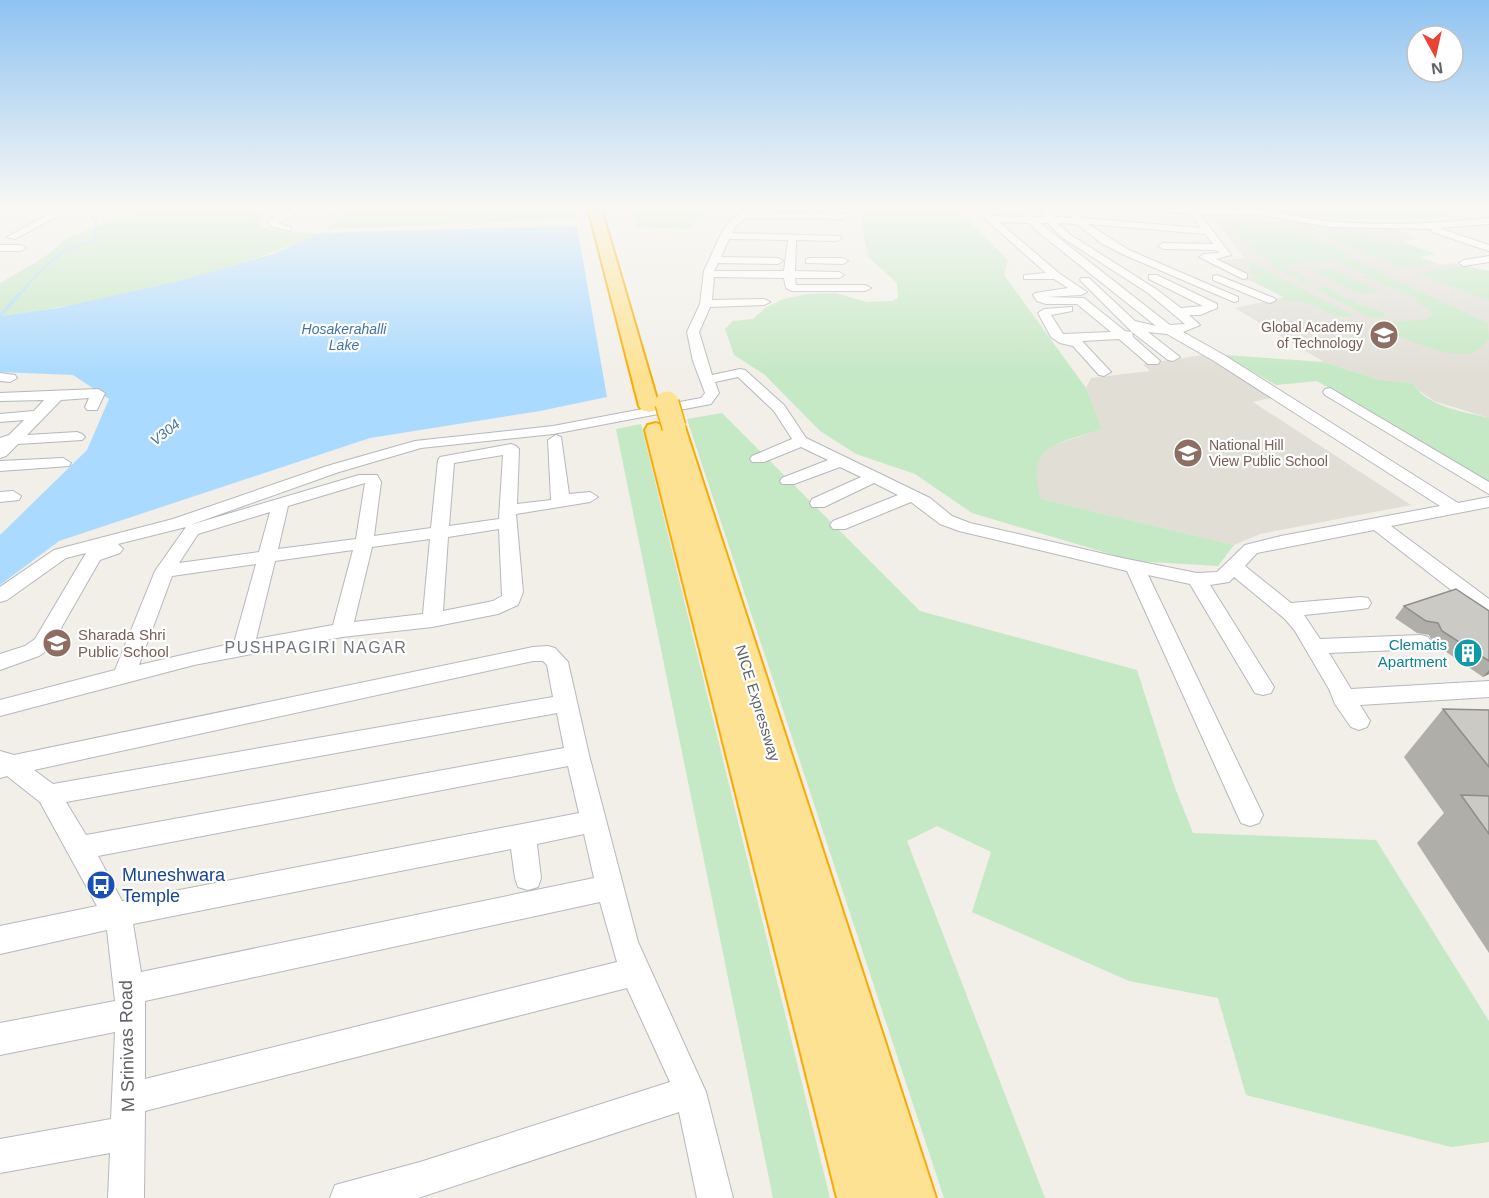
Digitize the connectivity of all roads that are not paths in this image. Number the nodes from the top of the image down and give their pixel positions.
1 (613, 264) edge
2 (623, 264) edge
3 (713, 264) edge
4 (792, 264) edge
5 (1042, 264) edge
6 (1064, 264) edge
7 (1085, 264) edge
8 (1109, 264) edge
9 (1129, 264) edge
10 (1154, 264) edge
11 (1218, 264) edge
12 (1207, 273) dead end
13 (790, 274) junction
14 (838, 275) dead end
15 (1056, 276) junction
16 (1028, 277) dead end
17 (709, 280) junction
18 (1250, 280) dead end
19 (747, 286) dead end
20 (865, 288) dead end
21 (1099, 291) junction
22 (1074, 294) junction
23 (1234, 299) dead end
24 (1270, 300) dead end
25 (764, 302) dead end
26 (706, 304) junction
27 (1089, 308) junction
28 (1178, 312) junction
29 (1132, 324) junction
30 (1171, 330) junction
31 (1142, 334) junction
32 (1120, 335) junction
33 (1059, 339) junction
34 (1173, 357) dead end
35 (1153, 361) dead end
36 (656, 369) dead end
37 (1104, 372) dead end
38 (707, 380) junction
39 (1330, 392) dead end
40 (57, 396) junction
41 (0, 397) edge
42 (92, 407) dead end
43 (662, 411) junction
44 (38, 415) junction
45 (0, 418) edge
46 (604, 422) junction
47 (77, 437) dead end
48 (6, 440) edge
49 (556, 440) junction
50 (801, 441) junction
51 (511, 449) junction
52 (0, 453) edge
53 (758, 459) dead end
54 (840, 461) junction
55 (63, 463) dead end
56 (0, 466) edge
57 (872, 478) junction
58 (788, 481) dead end
59 (1489, 489) edge
60 (590, 496) dead end
61 (911, 496) junction
62 (561, 500) junction
63 (1489, 502) edge
64 (818, 503) dead end
65 (280, 505) junction
66 (1456, 509) junction
67 (508, 517) junction
68 (1377, 524) junction
69 (839, 525) dead end
70 (192, 530) junction
71 (440, 531) junction
72 (364, 542) junction
73 (268, 555) junction
74 (1233, 566) junction
75 (1135, 567) junction
76 (164, 571) junction
77 (1197, 579) junction
78 (0, 596) edge
79 (1361, 603) dead end
80 (1489, 609) edge
81 (1288, 610) junction
82 (432, 620) junction
83 (342, 630) junction
84 (1421, 642) dead end
85 (1315, 646) junction
86 (243, 649) junction
87 (0, 662) edge
88 (124, 675) junction
89 (1263, 687) dead end
90 (1489, 689) edge
91 (1343, 698) junction
92 (566, 703) junction
93 (0, 708) edge
94 (1359, 721) dead end
95 (577, 755) junction
96 (2, 763) edge
97 (49, 795) junction
98 (1250, 815) dead end
99 (595, 821) junction
100 (523, 837) junction
101 (80, 848) junction
102 (528, 878) dead end
103 (611, 887) junction
104 (115, 915) junction
105 (0, 940) edge
106 (634, 972) junction
107 (130, 1001) junction
108 (0, 1039) edge
109 (690, 1092) junction
110 (129, 1099) junction
111 (127, 1132) junction
112 (0, 1156) edge
113 (126, 1198) edge
114 (348, 1198) edge
115 (715, 1198) edge
116 (863, 1198) edge
117 (910, 1198) edge

1 - 43 highway, NICE Expressway
2 - 36 highway
3 - 17 street
4 - 13 street
5 - 15 street
6 - 21 street
7 - 30 street
8 - 28 street
9 - 28 street
10 - 23 street
11 - 18 street
12 - 24 street
13 - 14 street
13 - 17 street
13 - 20 street
15 - 16 street
15 - 22 street
17 - 19 street
17 - 26 street
21 - 22 street
21 - 29 street
22 - 27 street
25 - 26 street
26 - 38 street
27 - 32 street
27 - 33 street
28 - 30 street
29 - 30 street
29 - 31 street
30 - 66 street
31 - 32 street
31 - 34 street
32 - 33 street
32 - 35 street
33 - 37 street
38 - 46 street
38 - 50 street
39 - 59 street
40 - 41 street
40 - 42 street
40 - 44 street
43 - 116 highway, NICE Expressway
43 - 117 highway, NICE Expressway
44 - 45 street
44 - 48 street
46 - 49 street
46 - 78 street
47 - 48 street
48 - 52 street
49 - 51 street
49 - 62 street
50 - 53 street
50 - 54 street
51 - 67 street
51 - 71 street
54 - 57 street
54 - 58 street
55 - 56 street
57 - 61 street
57 - 64 street
60 - 62 street
61 - 69 street
61 - 75 street
62 - 67 street
63 - 66 street
65 - 70 street
65 - 72 street
65 - 73 street
66 - 68 street
67 - 71 street
67 - 82 street
68 - 74 street
68 - 80 street
70 - 76 street
70 - 87 street
71 - 72 street
71 - 82 street
72 - 73 street
72 - 83 street
73 - 76 street
73 - 86 street
74 - 77 street
74 - 81 street
75 - 77 street
75 - 98 street
76 - 88 street
77 - 89 street
79 - 81 street
81 - 85 street
82 - 83 street
83 - 86 street
84 - 85 street
85 - 91 street
86 - 88 street
88 - 93 street
90 - 91 street
91 - 94 street
92 - 95 street
92 - 96 street
92 - 97 street
95 - 99 street
95 - 101 street
96 - 97 street, M Srinivas Road
97 - 101 street, M Srinivas Road
99 - 100 street
99 - 103 street
100 - 102 street
100 - 104 street
101 - 104 street, M Srinivas Road
103 - 106 street
103 - 107 street
104 - 105 street
104 - 107 street, M Srinivas Road
106 - 109 street
106 - 110 street
107 - 108 street
107 - 110 street, M Srinivas Road
109 - 114 street
109 - 115 street
110 - 111 street, M Srinivas Road
111 - 112 street
111 - 113 street, M Srinivas Road

